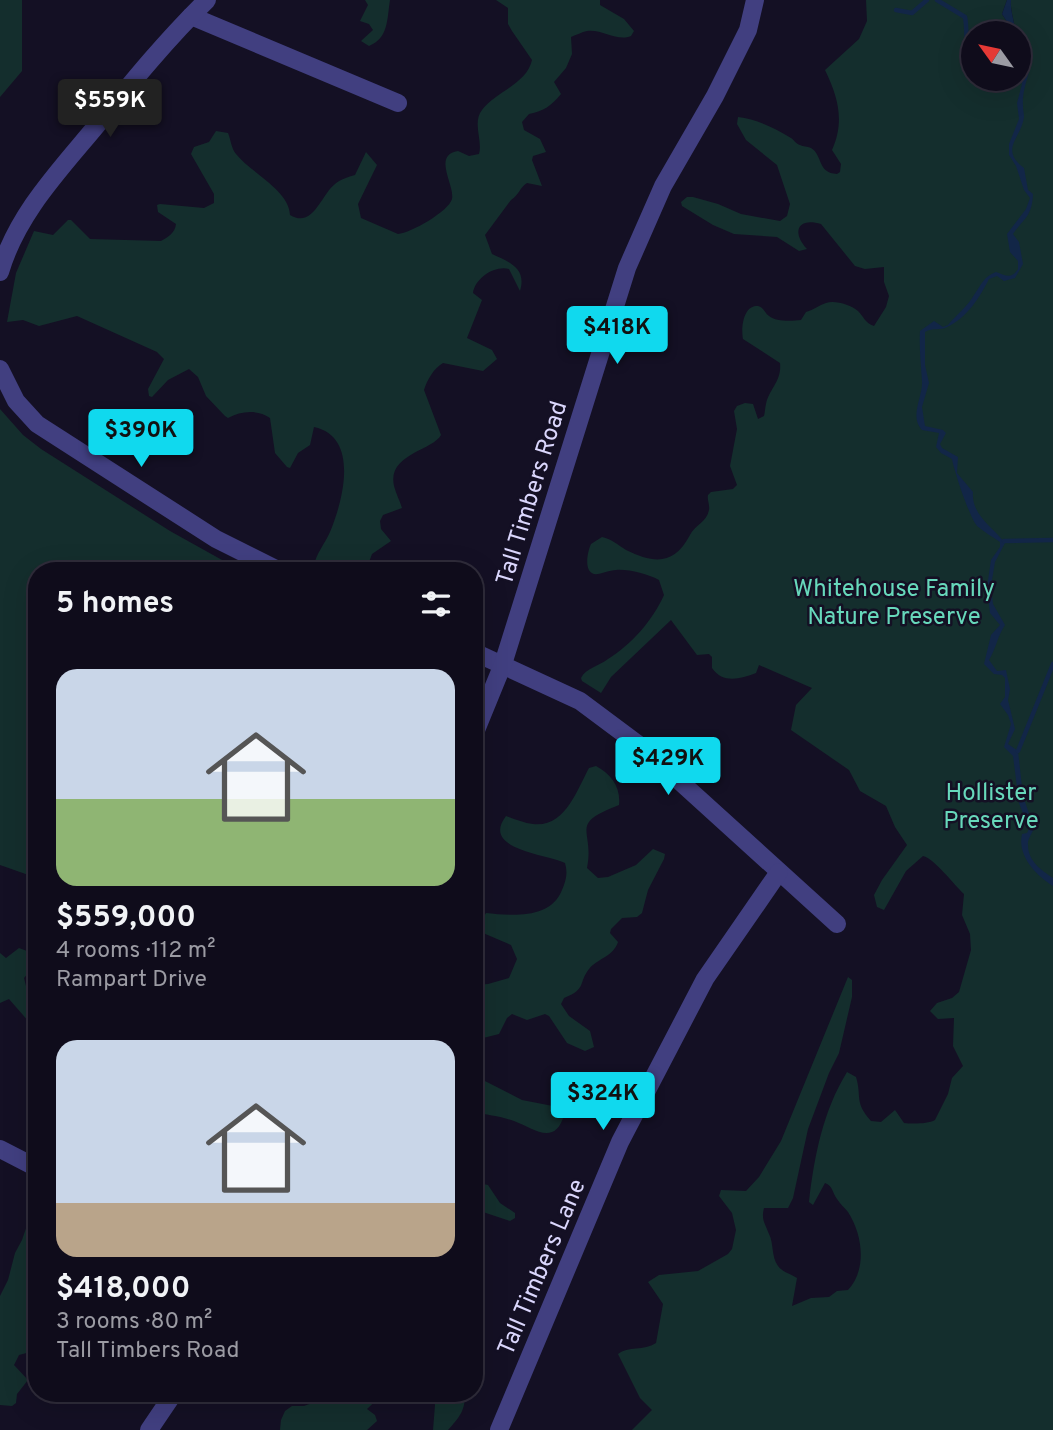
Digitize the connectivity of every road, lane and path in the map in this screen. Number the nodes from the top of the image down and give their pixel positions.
1 (207, 0) edge
2 (755, 0) edge
3 (191, 16) junction
4 (398, 103) dead end
5 (3, 252) edge
6 (0, 272) edge
7 (0, 369) edge
8 (262, 562) edge
9 (483, 656) edge
10 (503, 664) junction
11 (483, 713) edge
12 (779, 872) junction
13 (837, 924) dead end
14 (0, 1149) edge
15 (28, 1163) edge
16 (168, 1402) edge
17 (149, 1430) edge
18 (499, 1430) edge

1 - 3 street
2 - 10 street, Tall Timbers Road
3 - 4 street
3 - 5 street
5 - 6 street
7 - 8 street
9 - 10 street
10 - 11 street, Tall Timbers Road
10 - 12 street
12 - 13 street
12 - 18 street, Tall Timbers Lane
14 - 15 street
16 - 17 street

